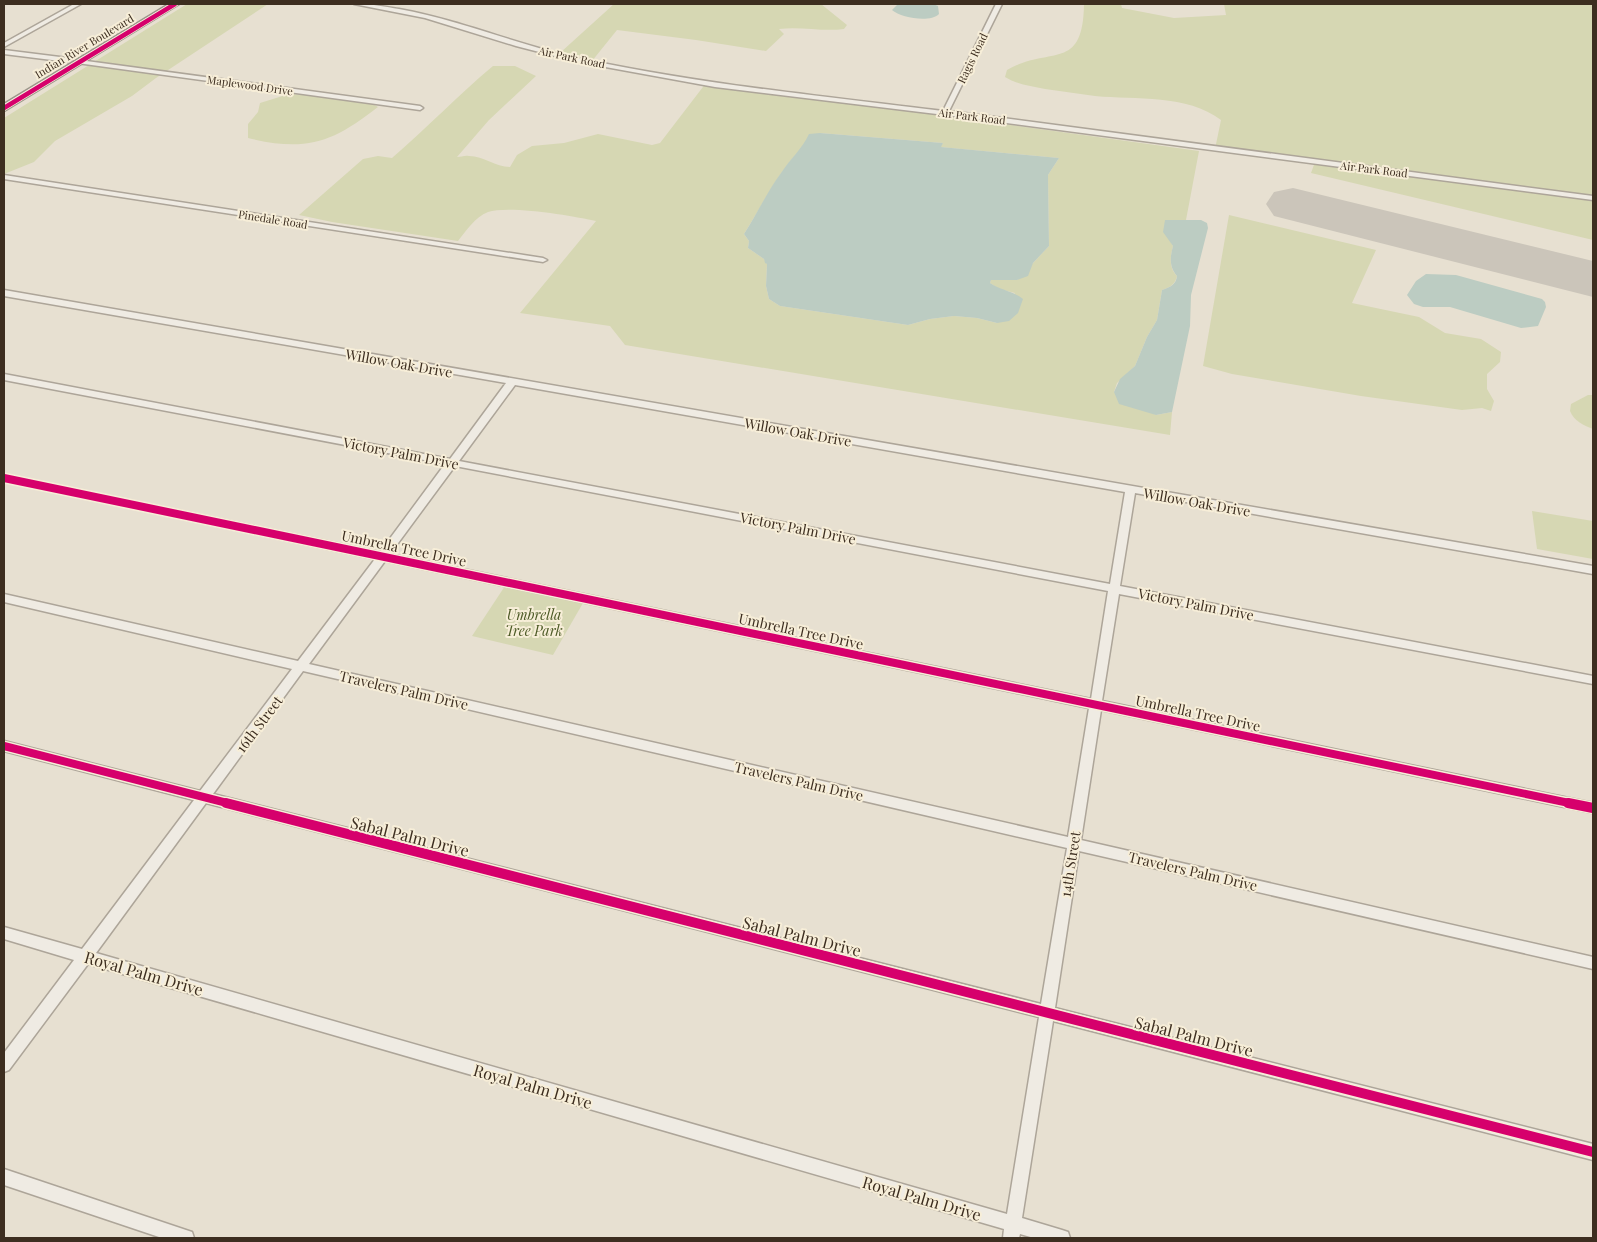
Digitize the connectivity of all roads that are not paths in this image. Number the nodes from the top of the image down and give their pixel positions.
1 (78, 4) edge
2 (162, 4) edge
3 (175, 4) edge
4 (357, 4) edge
5 (999, 4) edge
6 (4, 45) edge
7 (4, 52) edge
8 (79, 58) junction
9 (67, 65) junction
10 (4, 99) edge
11 (4, 108) edge
12 (420, 108) dead end
13 (946, 113) junction
14 (4, 177) edge
15 (1593, 198) edge
16 (543, 260) dead end
17 (4, 293) edge
18 (4, 377) edge
19 (512, 382) junction
20 (453, 463) junction
21 (4, 478) edge
22 (1130, 490) junction
23 (383, 557) junction
24 (1593, 570) edge
25 (1114, 588) junction
26 (4, 598) edge
27 (302, 666) junction
28 (1593, 680) edge
29 (1095, 705) junction
30 (4, 746) edge
31 (204, 797) junction
32 (1593, 808) edge
33 (1073, 844) junction
34 (4, 933) edge
35 (86, 956) junction
36 (1593, 963) edge
37 (1046, 1012) junction
38 (4, 1065) edge
39 (1593, 1152) edge
40 (4, 1177) edge
41 (1012, 1231) edge
42 (186, 1238) edge
43 (1062, 1238) edge

1 - 6 street
2 - 8 main road, Indian River Boulevard
3 - 8 main road, Indian River Boulevard
4 - 13 street, Air Park Road
5 - 13 street, Ragis Road
7 - 9 street
8 - 9 main road, Indian River Boulevard
8 - 12 street, Maplewood Drive
9 - 10 main road, Indian River Boulevard
9 - 11 main road, Indian River Boulevard
13 - 15 street, Air Park Road
14 - 16 street, Pinedale Road
17 - 19 street, Willow Oak Drive
18 - 20 street, Victory Palm Drive
19 - 20 street, 16th Street
19 - 22 street, Willow Oak Drive
20 - 23 street, 16th Street
20 - 25 street, Victory Palm Drive
21 - 23 street, Umbrella Tree Drive
22 - 24 street, Willow Oak Drive
22 - 25 street, 14th Street
23 - 27 street, 16th Street
23 - 29 street, Umbrella Tree Drive
25 - 28 street, Victory Palm Drive
25 - 29 street, 14th Street
26 - 27 street, Travelers Palm Drive
27 - 31 street, 16th Street
27 - 33 street, Travelers Palm Drive
29 - 32 street, Umbrella Tree Drive
29 - 33 street, 14th Street
30 - 31 street, Sabal Palm Drive
31 - 35 street, 16th Street
31 - 37 street, Sabal Palm Drive
33 - 36 street, Travelers Palm Drive
33 - 37 street, 14th Street
34 - 35 street, Royal Palm Drive
35 - 38 street, 16th Street
35 - 41 street, Royal Palm Drive
37 - 39 street, Sabal Palm Drive
37 - 41 street, 14th Street
40 - 42 street
41 - 43 street, Royal Palm Drive

